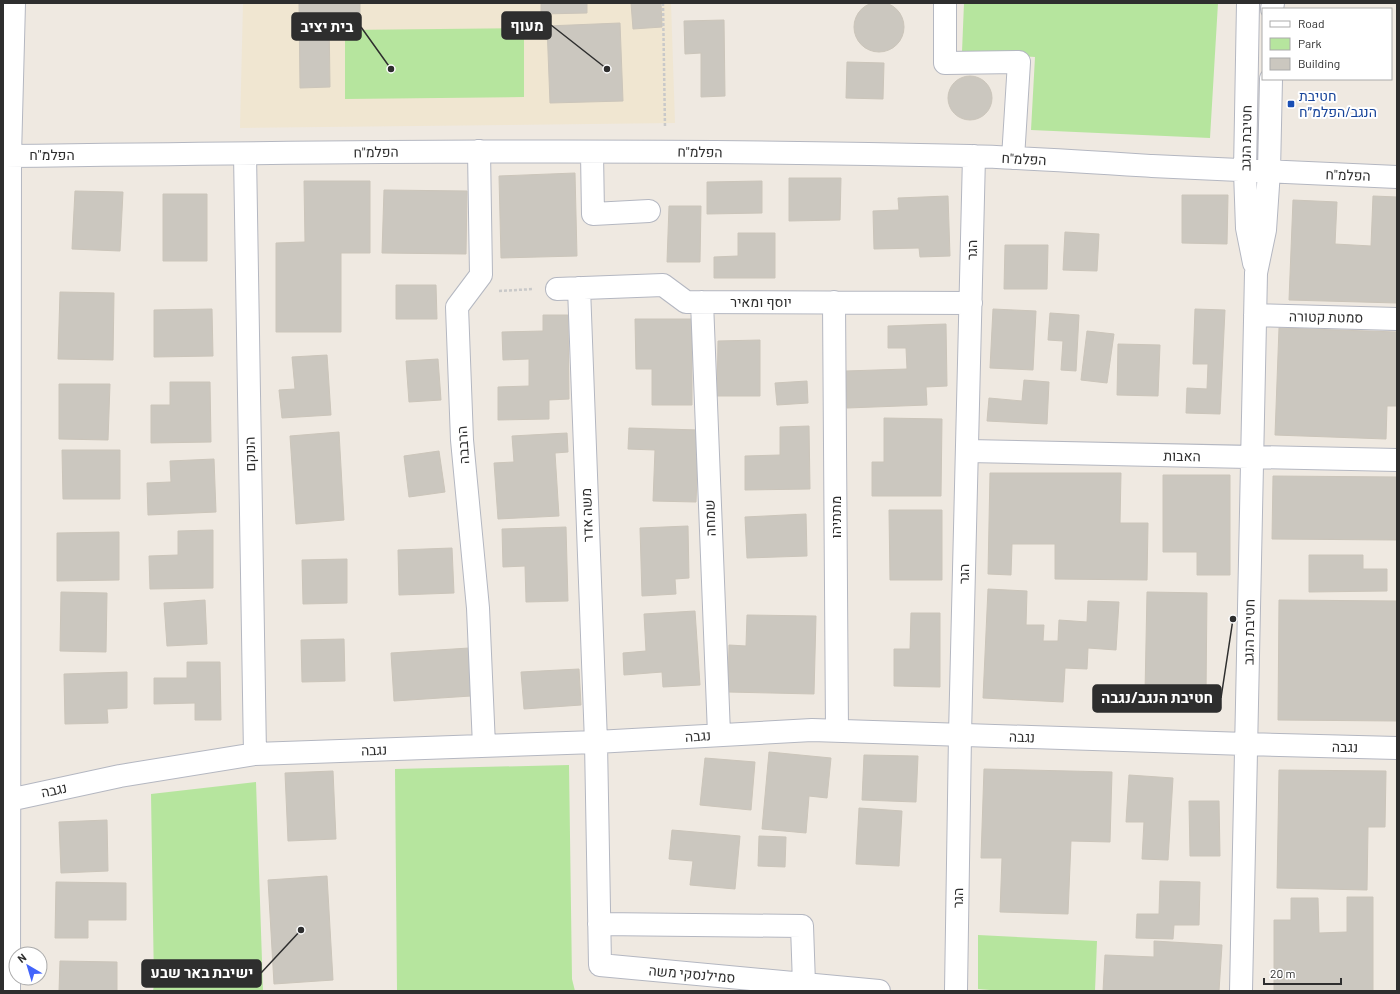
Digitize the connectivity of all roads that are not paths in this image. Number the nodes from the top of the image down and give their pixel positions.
1 (14, 3) edge
2 (946, 3) edge
3 (1248, 3) edge
4 (1271, 80) edge
5 (479, 151) junction
6 (592, 152) junction
7 (245, 154) junction
8 (6, 156) edge
9 (974, 156) junction
10 (1013, 158) junction
11 (1245, 171) junction
12 (1269, 171) junction
13 (1397, 177) edge
14 (649, 211) dead end
15 (1256, 273) junction
16 (579, 288) junction
17 (557, 289) road end
18 (702, 302) junction
19 (834, 302) junction
20 (971, 303) junction
21 (1255, 315) junction
22 (1397, 319) edge
23 (968, 451) junction
24 (1252, 457) junction
25 (1397, 460) edge
26 (837, 731) junction
27 (719, 734) junction
28 (960, 736) junction
29 (596, 742) junction
30 (1246, 744) junction
31 (484, 746) junction
32 (1397, 748) edge
33 (254, 754) junction
34 (6, 800) edge
35 (599, 924) junction
36 (600, 966) joint
37 (804, 984) junction
38 (9, 991) edge
39 (879, 991) edge
40 (956, 991) edge
41 (1241, 991) edge

1 - 8 street
2 - 10 street
3 - 11 street, חטיבת הנגב
4 - 12 street, חטיבת הנגב
5 - 6 street, הפלמ"ח
5 - 7 street, הפלמ"ח
5 - 31 street, הרבבה
6 - 9 street, הפלמ"ח
6 - 14 street
7 - 8 street, הפלמ"ח
7 - 33 street, הנוקם
8 - 34 street
9 - 10 street, הפלמ"ח
9 - 20 street, הגר
10 - 11 street, הפלמ"ח
11 - 12 street, הפלמ"ח
11 - 15 street, חטיבת הנגב
12 - 13 street, הפלמ"ח
12 - 15 street, חטיבת הנגב
15 - 21 street, חטיבת הנגב
16 - 17 street, יוסף ומאיר
16 - 18 street, יוסף ומאיר
16 - 29 street, משה אדר
18 - 19 street, יוסף ומאיר
18 - 27 street, שמחה
19 - 20 street, יוסף ומאיר
19 - 26 street, מתתיהו
20 - 23 street, הגר
21 - 22 street, סמטת קטורה
21 - 24 street, חטיבת הנגב
23 - 24 street, האבות
23 - 28 street, הגר
24 - 25 street, האבות
24 - 30 street, חטיבת הנגב
26 - 27 street, נגבה
26 - 28 street, נגבה
27 - 29 street, נגבה
28 - 30 street, נגבה
28 - 40 street, הגר
29 - 31 street, נגבה
29 - 35 street, משה אדר
30 - 32 street, נגבה
30 - 41 street, חטיבת הנגב
31 - 33 street, נגבה
33 - 34 street, נגבה
34 - 38 street
35 - 36 street, משה אדר
35 - 37 street
36 - 37 street, סמילנסקי משה
37 - 39 street, סמילנסקי משה

